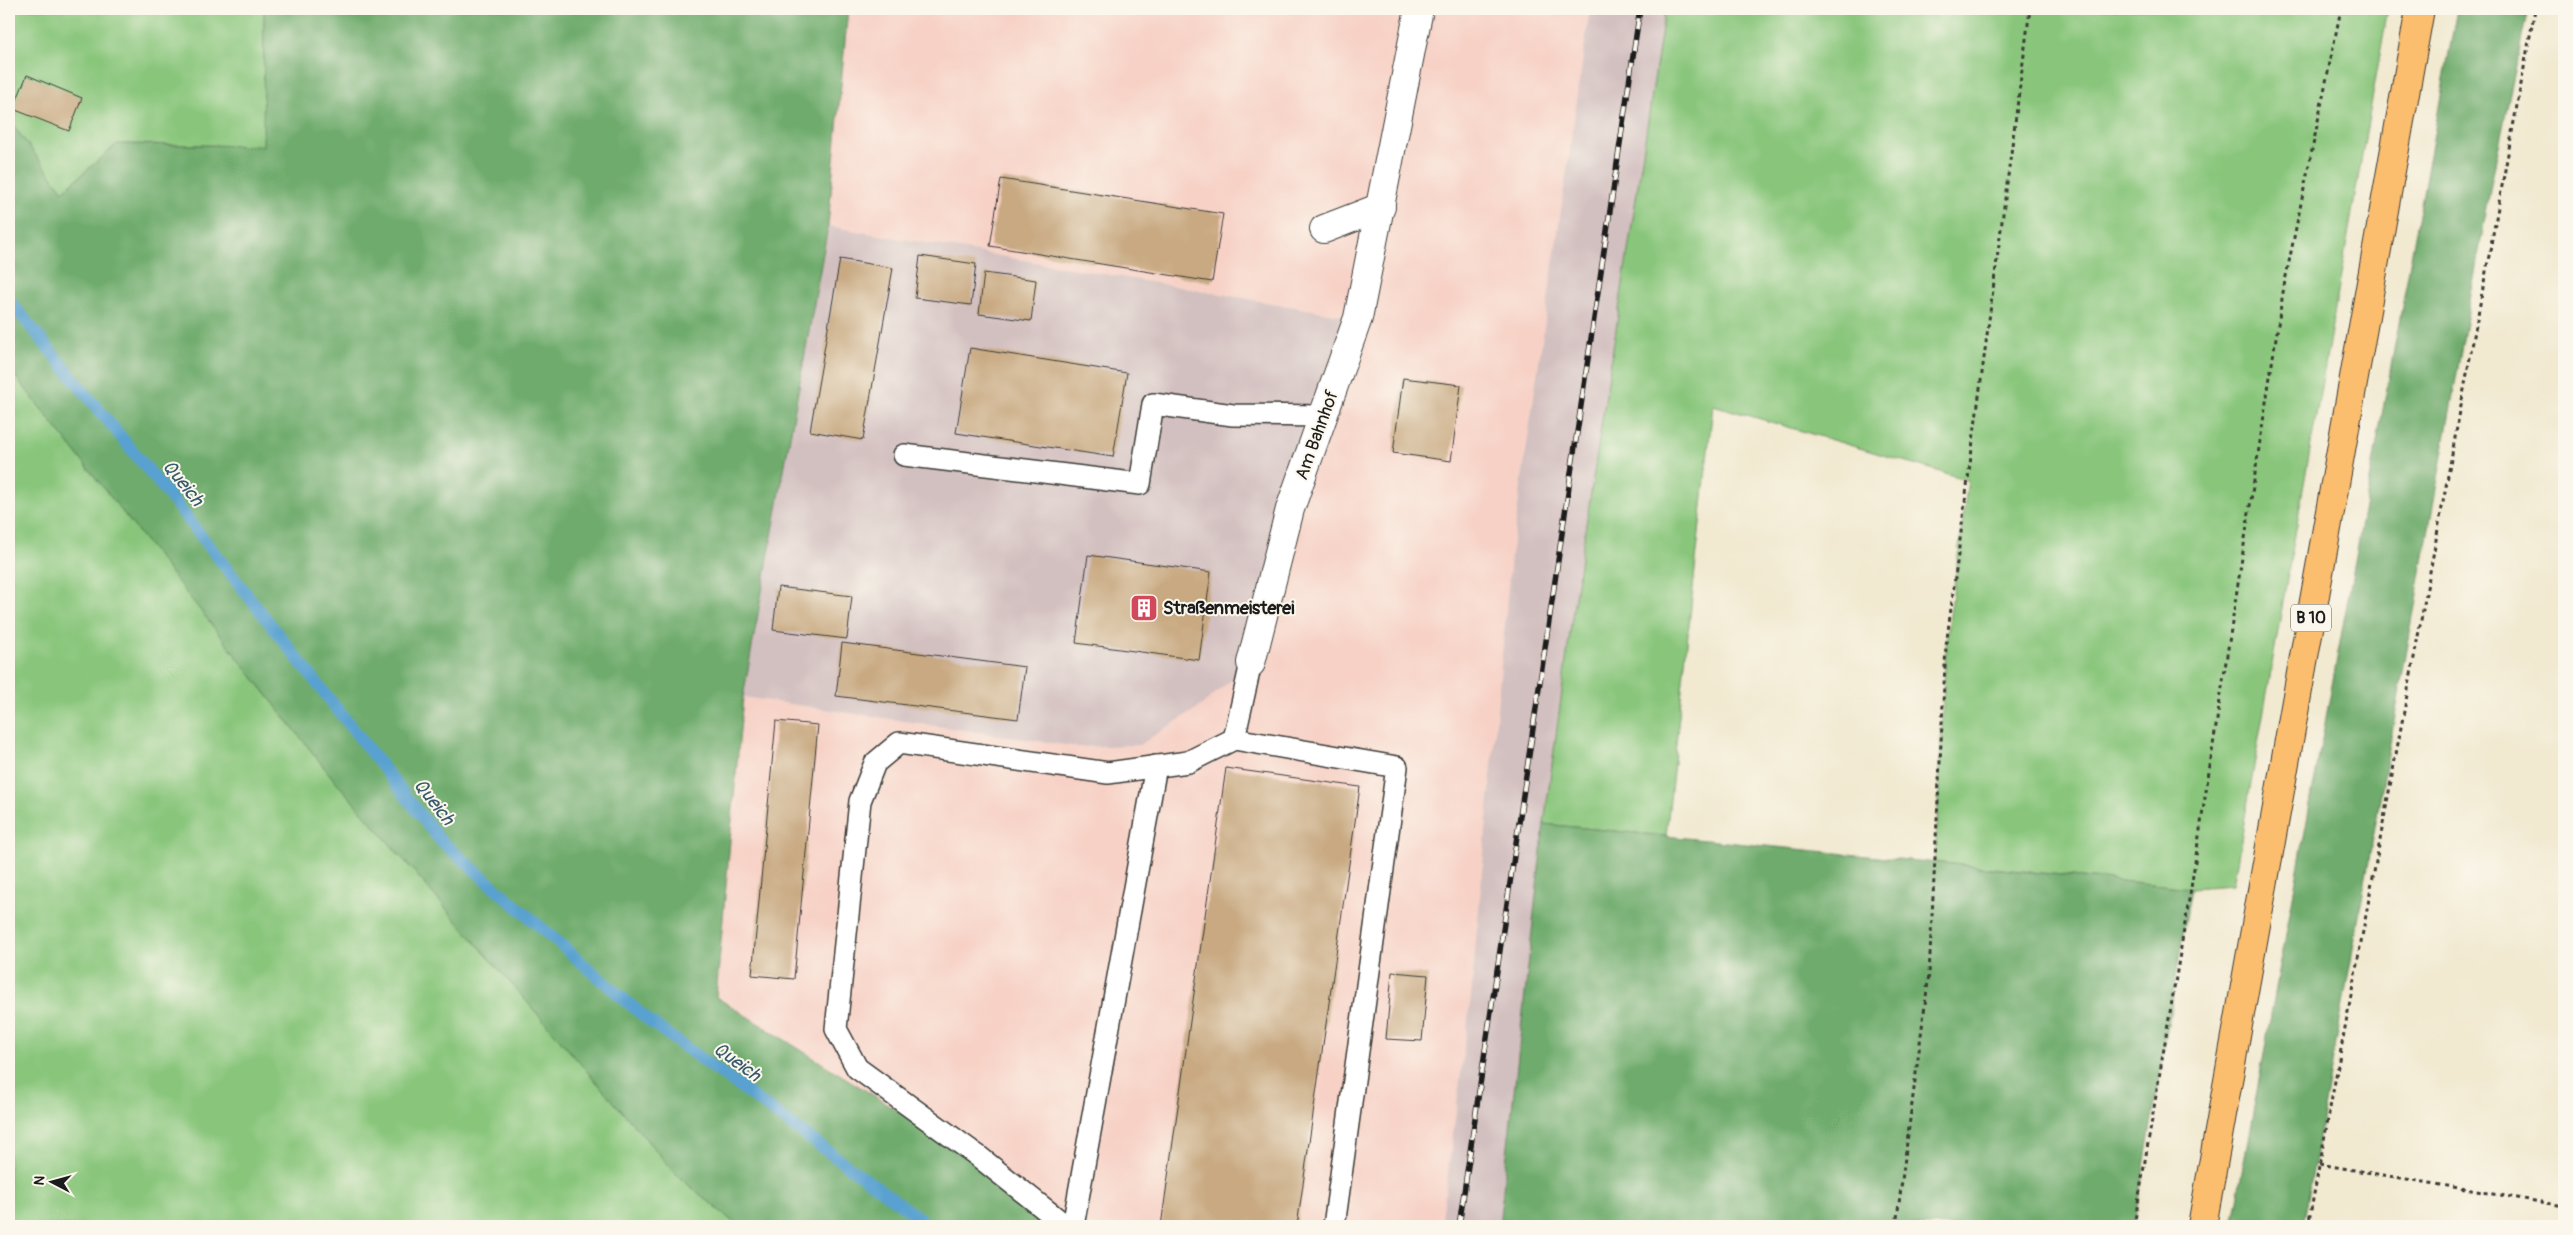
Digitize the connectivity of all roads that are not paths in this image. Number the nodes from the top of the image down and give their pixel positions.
1 (1419, 9) edge
2 (2420, 9) edge
3 (1381, 207) junction
4 (1324, 229) dead end
5 (1323, 416) junction
6 (904, 455) dead end
7 (1251, 663) joint
8 (1234, 739) junction
9 (1156, 766) junction
10 (1066, 1226) edge
11 (1073, 1226) edge
12 (1334, 1226) edge
13 (2202, 1226) edge

1 - 3 street, Am Bahnhof
2 - 13 highway, B 10
3 - 4 street
3 - 5 street, Am Bahnhof
5 - 6 lane
5 - 7 street, Am Bahnhof
7 - 8 lane
8 - 9 lane
8 - 12 lane
9 - 10 lane
9 - 11 lane

